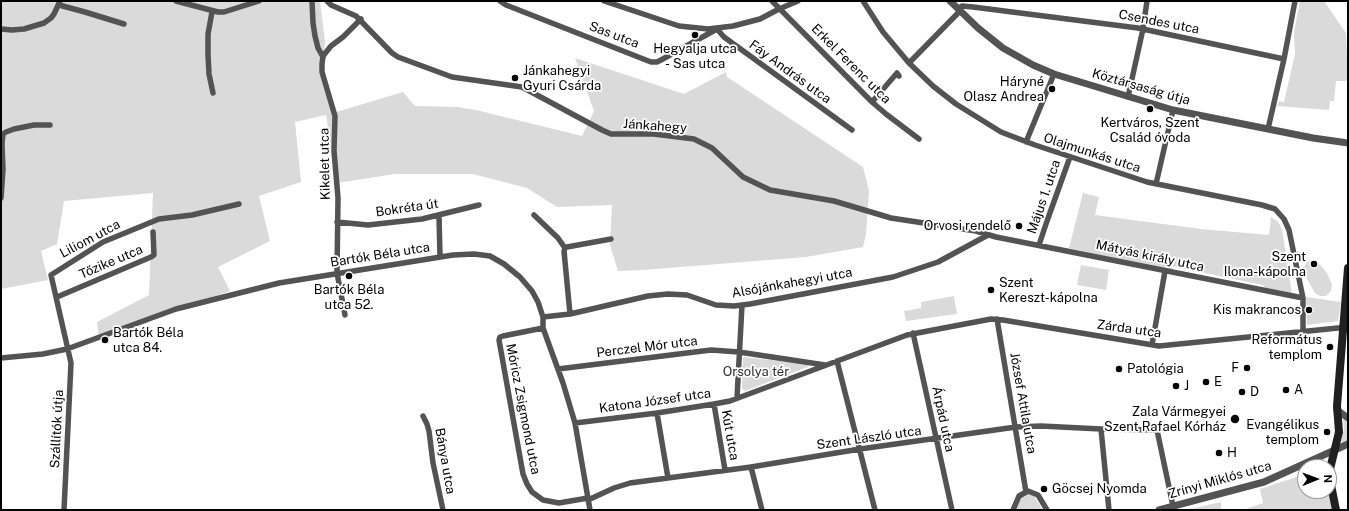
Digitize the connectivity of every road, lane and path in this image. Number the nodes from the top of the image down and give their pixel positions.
1 (176, 1) edge
2 (260, 1) edge
3 (312, 1) edge
4 (327, 1) edge
5 (500, 1) edge
6 (604, 1) edge
7 (772, 1) edge
8 (798, 1) edge
9 (863, 1) edge
10 (950, 1) edge
11 (1147, 1) edge
12 (1295, 1) edge
13 (60, 3) edge
14 (779, 9) junction
15 (959, 10) junction
16 (212, 12) junction
17 (361, 19) junction
18 (124, 24) dead end
19 (1, 29) edge
20 (717, 29) junction
21 (1144, 29) junction
22 (323, 57) junction
23 (1284, 59) junction
24 (909, 63) junction
25 (1054, 74) junction
26 (899, 76) dead end
27 (213, 93) dead end
28 (1128, 97) junction
29 (872, 102) junction
30 (1173, 110) junction
31 (50, 125) dead end
32 (1268, 129) junction
33 (852, 130) dead end
34 (919, 139) dead end
35 (1026, 142) junction
36 (1348, 143) edge
37 (1070, 157) junction
38 (1156, 184) junction
39 (1, 198) edge
40 (239, 204) dead end
41 (479, 205) dead end
42 (534, 215) dead end
43 (439, 216) junction
44 (337, 222) junction
45 (153, 232) dead end
46 (988, 235) junction
47 (611, 239) dead end
48 (1039, 245) junction
49 (565, 248) junction
50 (440, 256) junction
51 (1348, 268) edge
52 (1165, 271) junction
53 (337, 273) junction
54 (57, 297) junction
55 (1303, 298) junction
56 (742, 305) junction
57 (570, 314) junction
58 (345, 315) dead end
59 (543, 316) junction
60 (997, 319) junction
61 (1346, 327) edge
62 (543, 328) junction
63 (1303, 332) junction
64 (913, 333) junction
65 (1152, 345) junction
66 (67, 349) junction
67 (739, 352) junction
68 (1, 358) edge
69 (837, 361) junction
70 (825, 365) junction
71 (558, 369) junction
72 (737, 398) junction
73 (714, 404) junction
74 (1337, 410) junction
75 (657, 413) junction
76 (423, 416) dead end
77 (1348, 418) edge
78 (575, 423) junction
79 (1016, 427) junction
80 (1101, 429) junction
81 (936, 439) junction
82 (1348, 444) edge
83 (860, 449) junction
84 (1334, 450) junction
85 (751, 467) junction
86 (725, 470) junction
87 (668, 478) junction
88 (1026, 492) junction
89 (588, 499) junction
90 (1173, 506) junction
91 (64, 510) edge
92 (443, 510) edge
93 (590, 510) edge
94 (762, 510) edge
95 (875, 510) edge
96 (952, 510) edge
97 (1013, 510) edge
98 (1047, 510) edge
99 (1109, 510) edge
100 (1158, 510) edge
101 (1336, 510) edge

1 - 16 street
2 - 16 street
3 - 22 street, Kikelet utca
4 - 17 street
5 - 20 street, Sas utca
6 - 20 street
7 - 14 street, Erkel Ferenc utca
8 - 14 street
9 - 24 street, Olajmunkás utca
10 - 15 street, Köztársaság útja
11 - 21 street
12 - 23 street
13 - 18 street
13 - 19 street
14 - 20 street
14 - 29 street, Erkel Ferenc utca
15 - 21 street, Csendes utca
15 - 24 street
15 - 25 street, Köztársaság útja
16 - 27 street
17 - 22 street
17 - 46 street, Jánkahegy
20 - 33 street, Fáy András utca
21 - 23 street, Csendes utca
21 - 28 street
22 - 44 street, Kikelet utca
23 - 32 street
24 - 35 street, Olajmunkás utca
25 - 28 street, Köztársaság útja
25 - 35 street
26 - 29 street
28 - 30 street, Köztársaság útja
29 - 34 street, Erkel Ferenc utca
30 - 32 street, Köztársaság útja
30 - 38 street
31 - 39 street
32 - 36 street, Köztársaság útja
35 - 37 street, Olajmunkás utca
37 - 38 street, Olajmunkás utca
37 - 48 street, Május 1. utca
38 - 55 street, Olajmunkás utca
40 - 54 street, Liliom utca
41 - 43 street, Bokréta út
42 - 49 street
43 - 44 street, Bokréta út
43 - 50 street
44 - 53 street, Kikelet utca
45 - 54 street, Tőzike utca
46 - 48 street, Mátyás király utca
46 - 56 street, Alsójánkahegyi utca
47 - 49 street
48 - 52 street, Mátyás király utca
49 - 57 street
50 - 53 street, Bartók Béla utca
50 - 59 street, Bartók Béla utca
51 - 61 main road
52 - 55 street, Mátyás király utca
52 - 65 street
53 - 58 street, Kikelet utca
53 - 66 street, Bartók Béla utca
54 - 66 street, Liliom utca
55 - 63 street, Olajmunkás utca
56 - 57 street, Alsójánkahegyi utca
56 - 67 street
57 - 59 street, Alsójánkahegyi utca
59 - 62 street, Bartók Béla utca
60 - 64 street, Zárda utca
60 - 65 street, Zárda utca
60 - 79 street, József Attila utca
61 - 63 street, Zárda utca
61 - 74 main road
62 - 71 street, Bartók Béla utca
62 - 89 street, Móricz Zsigmond utca
63 - 65 street, Zárda utca
64 - 69 street, Zárda utca
64 - 81 street, Árpád utca
66 - 68 street, Bartók Béla utca
66 - 91 street, Szállítók útja
67 - 70 street
67 - 71 street, Perczel Mór utca
67 - 72 street
69 - 70 street
69 - 83 street
70 - 72 street
71 - 78 street, Bartók Béla utca
72 - 73 street, Katona József utca
73 - 75 street, Katona József utca
73 - 86 street, Kút utca
74 - 77 street
74 - 84 main road
75 - 78 street, Katona József utca
75 - 87 street
76 - 92 street, Bánya utca
78 - 89 street, Bartók Béla utca
79 - 80 street, Szent László utca
79 - 81 street, Szent László utca
79 - 88 street, József Attila utca
80 - 90 street, Szent László utca
80 - 99 street
81 - 83 street, Szent László utca
81 - 96 street, Árpád utca
82 - 84 street, Zrínyi Miklós utca
83 - 85 street, Szent László utca
83 - 95 street
84 - 90 street, Zrínyi Miklós utca
84 - 101 main road
85 - 86 street, Szent László utca
85 - 94 street
86 - 87 street, Szent László utca
87 - 89 street, Szent László utca
88 - 97 street
88 - 98 street
89 - 93 street, Bartók Béla utca
90 - 100 street, Zrínyi Miklós utca

